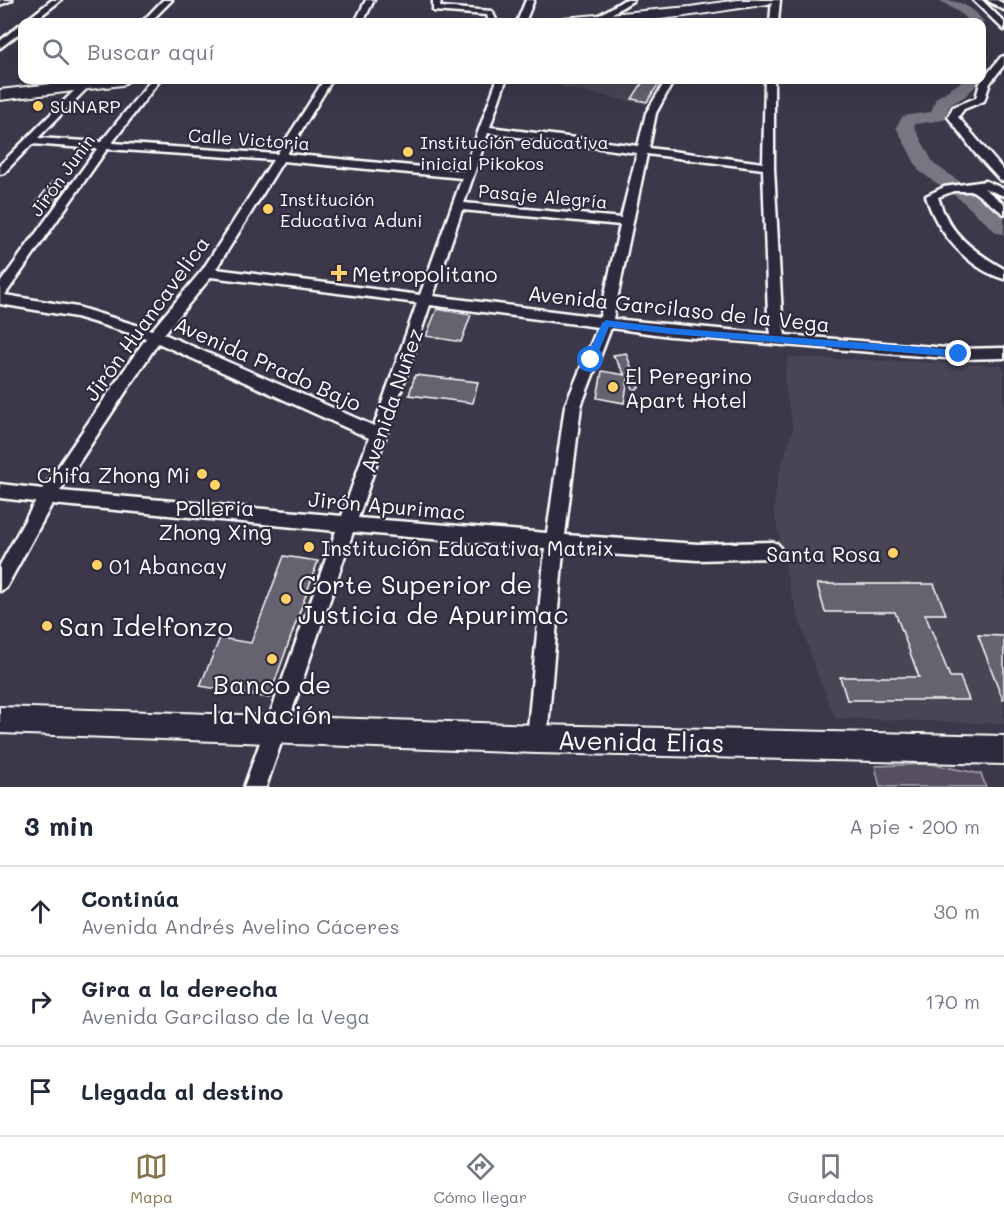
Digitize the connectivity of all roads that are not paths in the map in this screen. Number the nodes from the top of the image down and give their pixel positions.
1 (8, 0) edge
2 (57, 0) edge
3 (168, 0) edge
4 (370, 0) edge
5 (437, 0) edge
6 (530, 0) edge
7 (630, 0) edge
8 (768, 0) edge
9 (776, 0) edge
10 (977, 0) edge
11 (991, 0) edge
12 (0, 3) edge
13 (1004, 8) edge
14 (33, 18) edge
15 (150, 18) edge
16 (361, 18) edge
17 (491, 18) edge
18 (523, 18) edge
19 (599, 18) edge
20 (673, 18) edge
21 (774, 18) edge
22 (1004, 27) edge
23 (18, 30) edge
24 (0, 45) edge
25 (1004, 58) edge
26 (986, 82) edge
27 (74, 84) edge
28 (85, 84) edge
29 (153, 84) edge
30 (325, 84) edge
31 (500, 84) edge
32 (668, 84) edge
33 (770, 84) edge
34 (985, 84) edge
35 (0, 95) edge
36 (483, 129) junction
37 (29, 141) junction
38 (104, 146) junction
39 (643, 149) junction
40 (279, 157) junction
41 (769, 167) junction
42 (0, 171) edge
43 (467, 175) junction
44 (1004, 178) edge
45 (969, 185) junction
46 (1004, 193) edge
47 (457, 206) junction
48 (1004, 210) edge
49 (626, 222) junction
50 (208, 272) junction
51 (1004, 275) edge
52 (0, 293) edge
53 (0, 299) edge
54 (426, 301) junction
55 (606, 323) junction
56 (155, 336) junction
57 (779, 340) junction
58 (1004, 353) edge
59 (378, 435) junction
60 (0, 491) edge
61 (47, 496) junction
62 (347, 525) junction
63 (555, 541) junction
64 (772, 550) dead end
65 (0, 582) edge
66 (0, 720) edge
67 (277, 728) junction
68 (537, 739) junction
69 (1004, 750) edge
70 (255, 787) edge

1 - 12 street
2 - 14 street
3 - 15 street
4 - 16 street
5 - 17 street
6 - 18 street
7 - 19 street
8 - 20 highway
9 - 21 street
10 - 22 street
11 - 13 street
23 - 24 street
25 - 26 street
27 - 35 highway
28 - 37 street
29 - 38 street, Jirón Junin
30 - 40 street, Jirón Huancavelica
31 - 36 street, Avenida Nuñez
32 - 39 street
33 - 41 street
34 - 44 street
36 - 39 street
36 - 43 street, Avenida Nuñez
37 - 38 street, Calle Victoria
37 - 42 street
38 - 40 street, Calle Victoria
38 - 52 street, Jirón Junin
39 - 41 street
39 - 49 street
40 - 43 street, Calle Victoria
40 - 50 street, Jirón Huancavelica
41 - 57 street
43 - 47 street, Avenida Nuñez
45 - 46 street
45 - 48 street
45 - 51 street
47 - 49 street, Pasaje Alegría
47 - 54 street, Avenida Nuñez
49 - 55 street
50 - 54 street, Avenida Garcilaso de la Vega
50 - 56 street, Jirón Huancavelica
53 - 56 street, Avenida Prado Bajo
54 - 55 street, Avenida Garcilaso de la Vega
54 - 59 street, Avenida Nuñez
55 - 57 street, Avenida Garcilaso de la Vega
55 - 63 street
56 - 59 street, Avenida Prado Bajo
56 - 61 street, Jirón Huancavelica
57 - 58 street, Avenida Garcilaso de la Vega
59 - 62 street, Avenida Nuñez
60 - 61 street, Jirón Apurimac
61 - 62 street, Jirón Apurimac
61 - 65 street, Jirón Huancavelica
62 - 63 street, Jirón Apurimac
62 - 67 street, Avenida Nuñez
63 - 64 street, Jirón Apurimac
63 - 68 street
66 - 67 street, Avenida Elias
67 - 68 street, Avenida Elias
67 - 70 street, Avenida Nuñez
68 - 69 street, Avenida Elias

